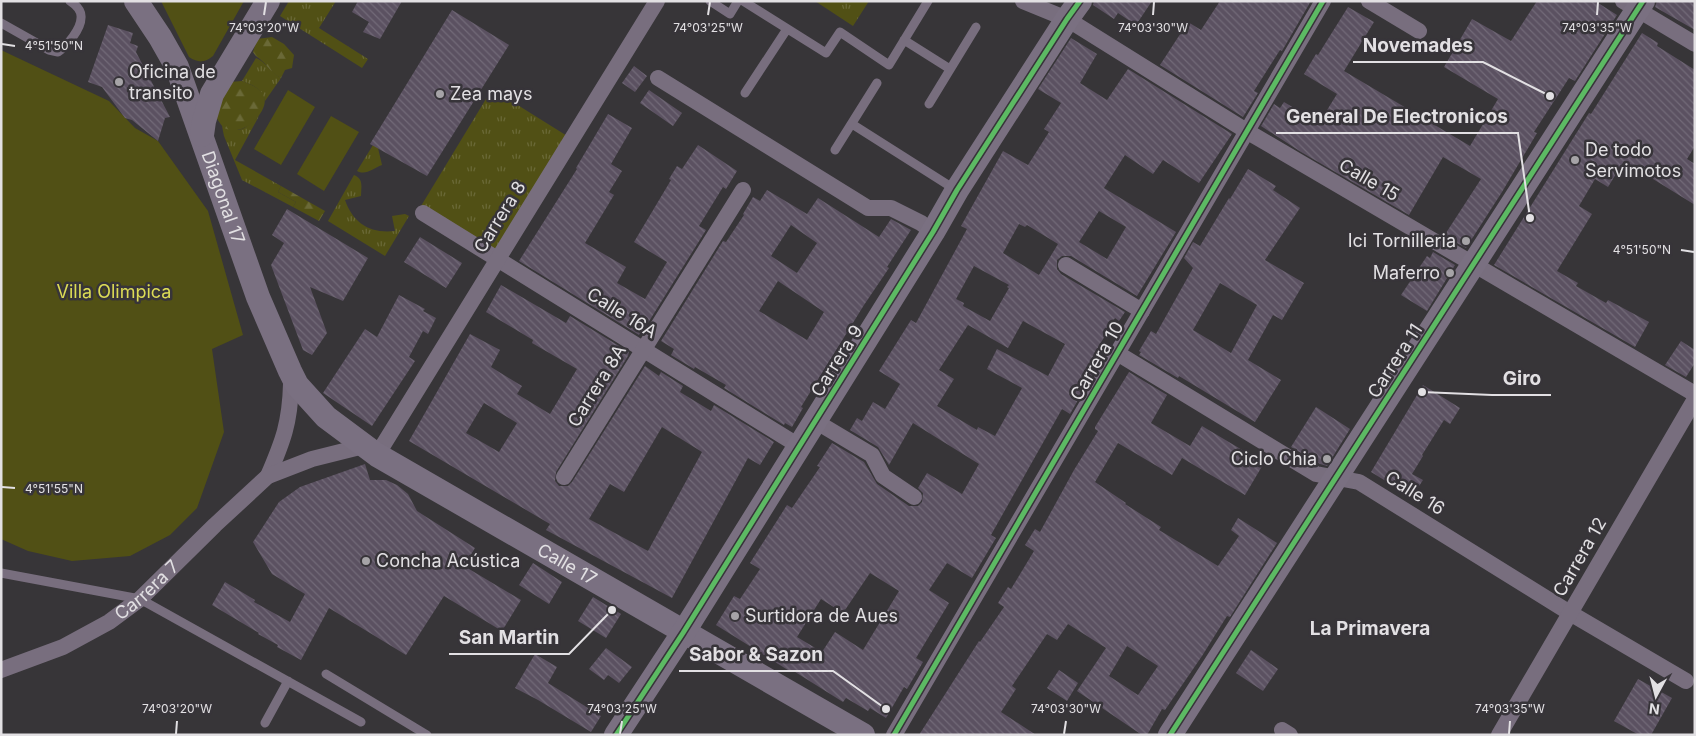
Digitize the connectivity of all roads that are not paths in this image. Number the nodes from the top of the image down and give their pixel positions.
1 (70, 1) edge
2 (136, 1) edge
3 (256, 1) edge
4 (268, 1) edge
5 (657, 1) edge
6 (710, 1) edge
7 (738, 1) edge
8 (743, 1) edge
9 (928, 1) edge
10 (1023, 1) edge
11 (1323, 1) edge
12 (1369, 1) edge
13 (1635, 4) edge
14 (1073, 10) edge
15 (1, 23) edge
16 (976, 27) dead end
17 (787, 29) junction
18 (1420, 31) dead end
19 (904, 40) junction
20 (1695, 44) edge
21 (177, 67) junction
22 (950, 69) junction
23 (658, 78) dead end
24 (877, 83) dead end
25 (745, 93) dead end
26 (929, 104) dead end
27 (852, 124) junction
28 (1248, 132) junction
29 (202, 137) junction
30 (835, 150) dead end
31 (743, 190) dead end
32 (957, 190) junction
33 (423, 213) dead end
34 (933, 232) junction
35 (497, 259) junction
36 (1474, 264) junction
37 (1066, 265) dead end
38 (1142, 311) junction
39 (643, 349) junction
40 (1117, 353) junction
41 (299, 390) junction
42 (1695, 394) edge
43 (1695, 399) edge
44 (815, 421) junction
45 (799, 446) junction
46 (370, 451) junction
47 (268, 476) junction
48 (1337, 476) junction
49 (564, 477) dead end
50 (914, 497) dead end
51 (1, 573) edge
52 (140, 599) junction
53 (1570, 613) junction
54 (683, 633) junction
55 (1, 670) edge
56 (326, 674) dead end
57 (288, 681) junction
58 (1686, 681) dead end
59 (361, 722) dead end
60 (265, 723) dead end
61 (427, 735) edge
62 (616, 735) edge
63 (863, 735) edge
64 (894, 735) edge
65 (1170, 735) edge
66 (1499, 735) edge

1 - 15 lane
2 - 21 main road, Diagonal 17
3 - 21 main road
4 - 29 main road
5 - 35 street, Carrera 8
6 - 7 lane
8 - 17 lane
9 - 19 lane
10 - 14 street, Calle 15
11 - 28 street, Carrera 10
12 - 18 street
13 - 20 street
13 - 36 main road, Carrera 11
14 - 28 street, Calle 15
14 - 32 main road, Carrera 9
16 - 22 lane
17 - 19 lane
17 - 25 lane
19 - 22 lane
21 - 29 main road, Diagonal 17
22 - 26 lane
23 - 34 street
24 - 27 lane
27 - 30 lane
27 - 32 lane
28 - 36 street, Calle 15
28 - 38 street, Carrera 10
29 - 41 main road, Diagonal 17
31 - 39 street, Carrera 8A
32 - 34 main road, Carrera 9
33 - 35 street, Calle 16A
34 - 44 main road, Carrera 9
35 - 39 street, Calle 16A
35 - 46 street, Carrera 8
36 - 42 street, Calle 15
36 - 48 main road, Carrera 11
37 - 38 street
38 - 40 street, Carrera 10
39 - 45 street, Calle 16A
39 - 49 street, Carrera 8A
40 - 48 street, Calle 16
40 - 64 street, Carrera 10
41 - 46 main road, Calle 17
41 - 47 street, Carrera 7
43 - 53 street, Carrera 12
44 - 45 main road, Carrera 9
44 - 50 street
45 - 54 main road, Carrera 9
46 - 47 street, Carrera 7
46 - 54 main road, Calle 17
47 - 52 street, Carrera 7
48 - 53 street, Calle 16
48 - 65 main road, Carrera 11
51 - 52 lane
52 - 55 street, Carrera 7
52 - 57 lane
53 - 58 street, Calle 16
53 - 66 street, Carrera 12
54 - 62 main road, Carrera 9
54 - 63 main road, Calle 17
56 - 61 lane
57 - 59 lane
57 - 60 lane

